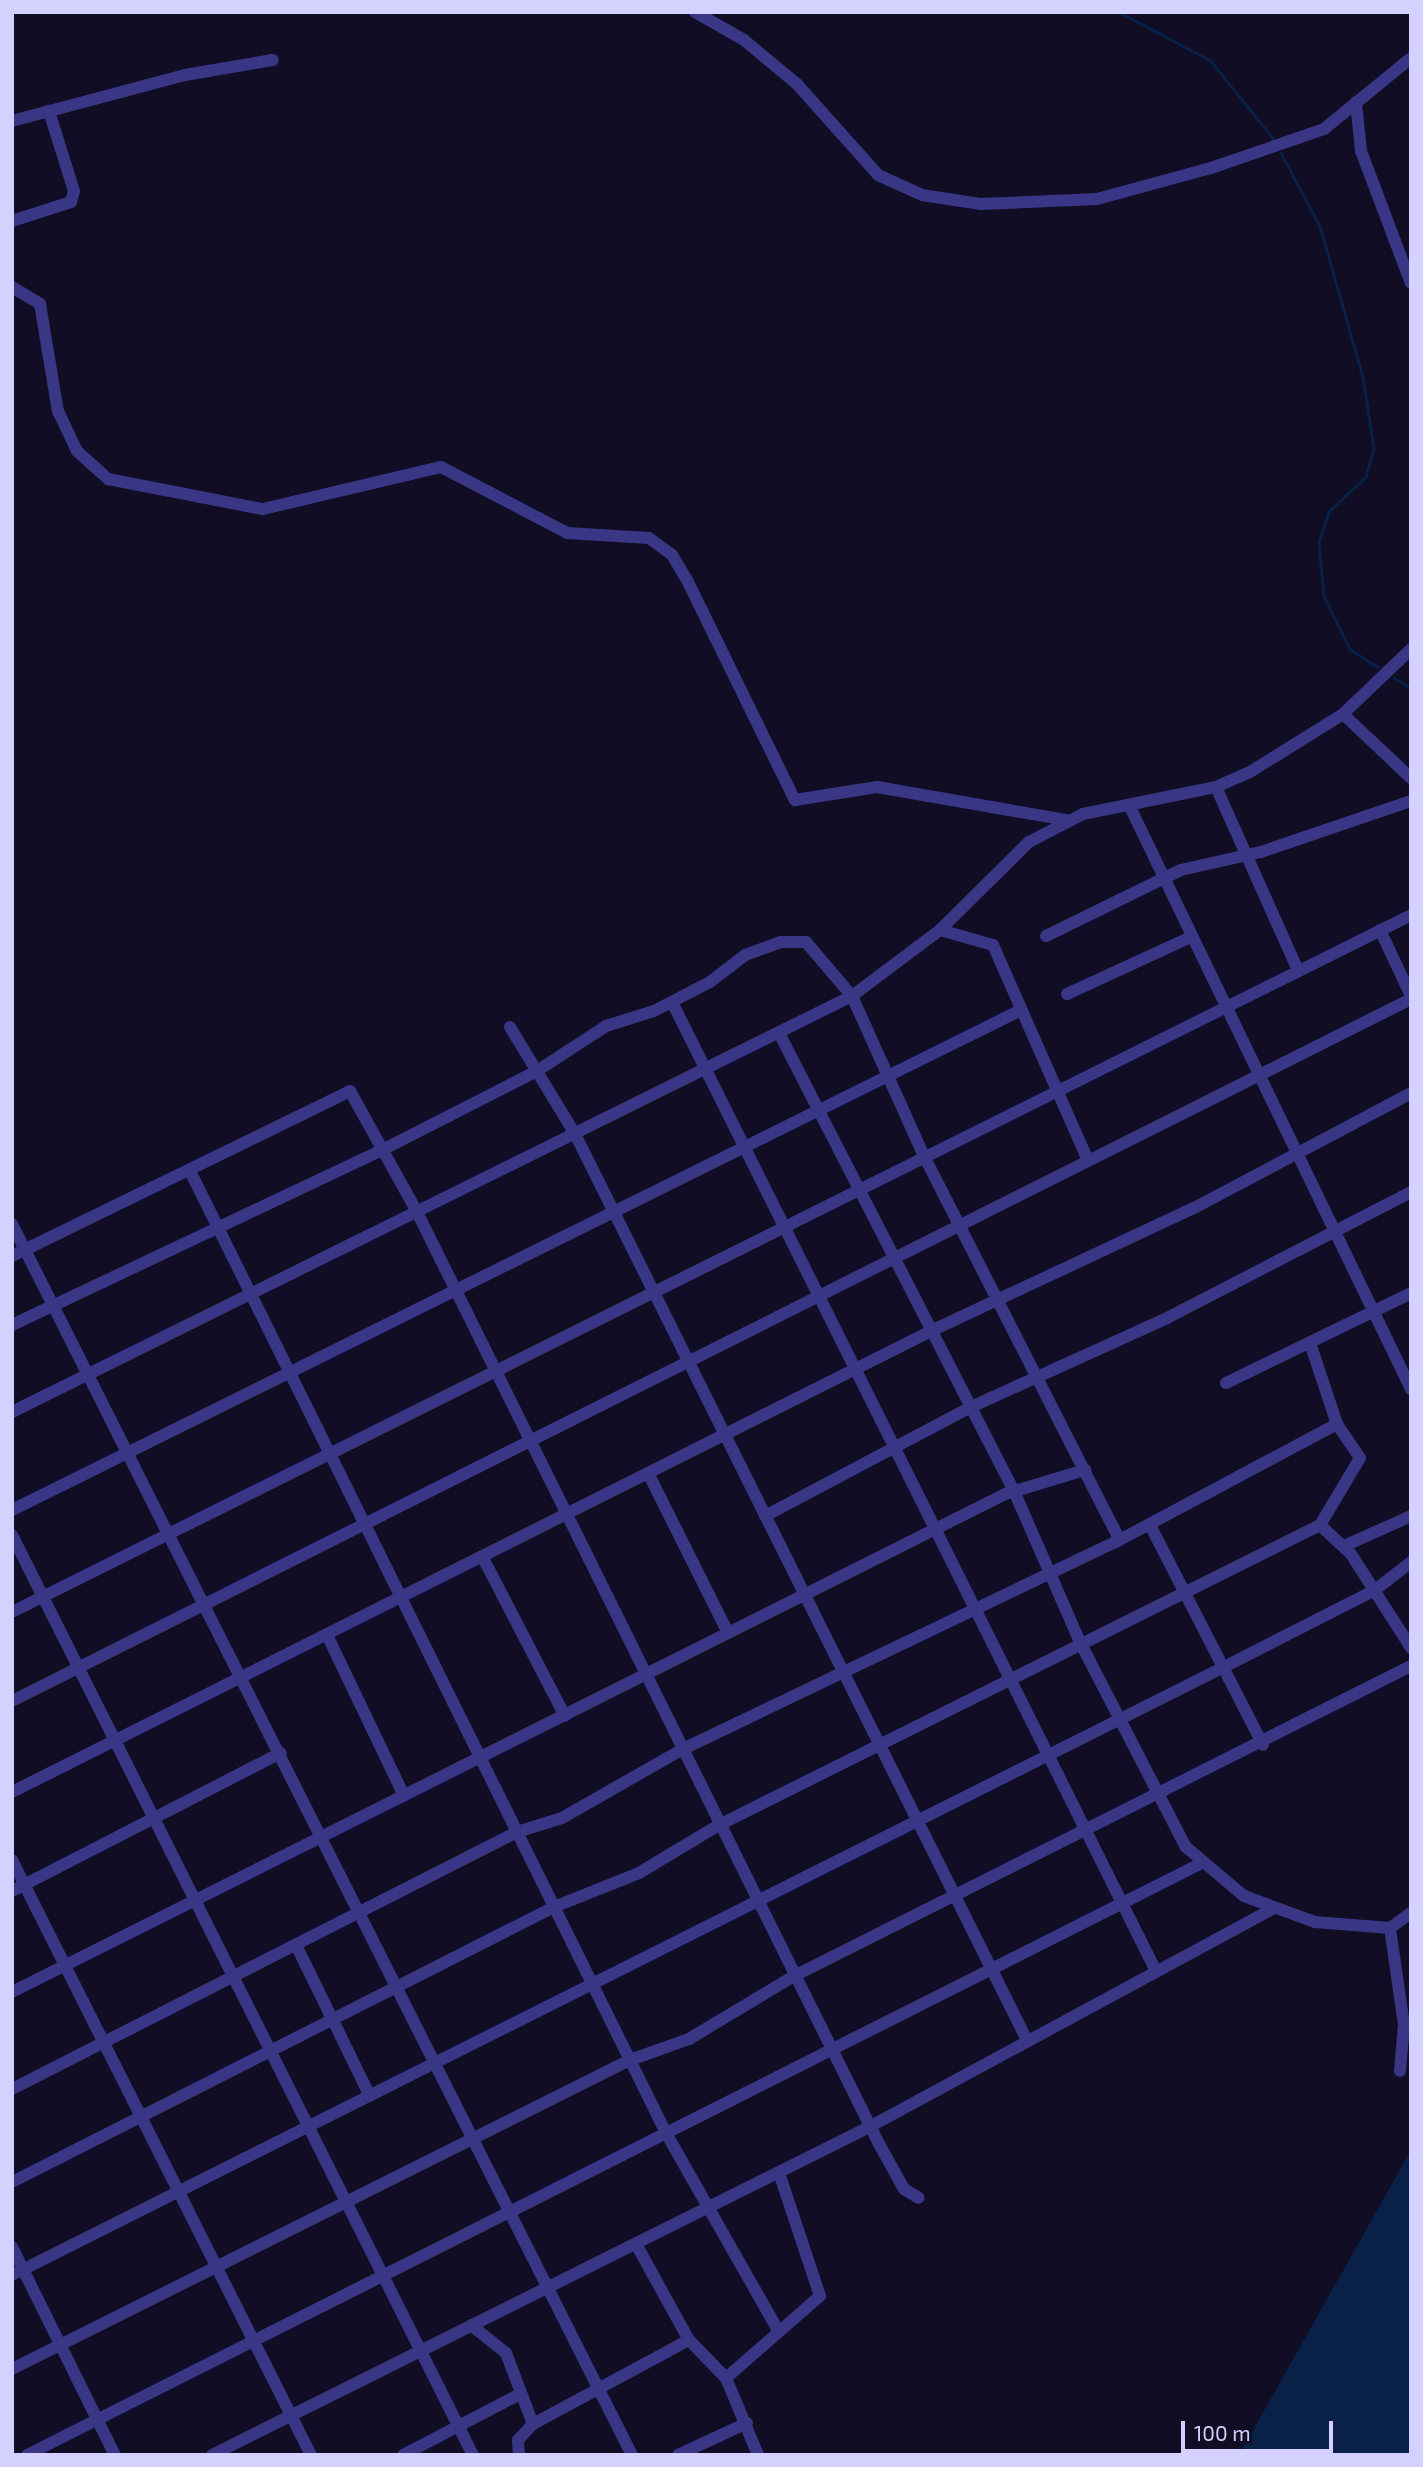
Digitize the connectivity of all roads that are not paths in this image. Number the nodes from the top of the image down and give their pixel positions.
1 (695, 12) edge
2 (1411, 58) edge
3 (273, 60) dead end
4 (1356, 102) junction
5 (49, 111) junction
6 (12, 121) edge
7 (12, 221) edge
8 (1411, 283) edge
9 (12, 287) edge
10 (1411, 649) edge
11 (1343, 714) junction
12 (1411, 778) edge
13 (1216, 787) junction
14 (1411, 801) edge
15 (1129, 805) junction
16 (1067, 820) junction
17 (1246, 856) junction
18 (1163, 878) junction
19 (1411, 915) edge
20 (940, 930) junction
21 (1380, 930) junction
22 (1046, 936) dead end
23 (1191, 937) junction
24 (1298, 970) junction
25 (1067, 994) dead end
26 (852, 996) junction
27 (1411, 998) edge
28 (672, 1002) junction
29 (1226, 1005) junction
30 (1019, 1011) junction
31 (510, 1027) dead end
32 (779, 1033) junction
33 (706, 1070) junction
34 (537, 1071) junction
35 (886, 1072) junction
36 (1261, 1076) junction
37 (1057, 1087) junction
38 (1411, 1093) edge
39 (817, 1108) junction
40 (575, 1134) junction
41 (744, 1147) junction
42 (384, 1149) junction
43 (923, 1154) junction
44 (1299, 1155) junction
45 (1088, 1160) junction
46 (190, 1171) junction
47 (856, 1188) junction
48 (1411, 1192) edge
49 (610, 1209) junction
50 (417, 1212) junction
51 (12, 1224) edge
52 (782, 1224) junction
53 (958, 1224) junction
54 (219, 1231) junction
55 (1336, 1231) junction
56 (28, 1252) junction
57 (12, 1256) edge
58 (890, 1259) junction
59 (454, 1287) junction
60 (650, 1291) junction
61 (249, 1292) junction
62 (1411, 1293) edge
63 (816, 1296) junction
64 (999, 1299) junction
65 (57, 1307) junction
66 (1372, 1310) junction
67 (12, 1325) edge
68 (931, 1331) junction
69 (1310, 1343) junction
70 (685, 1362) junction
71 (289, 1369) junction
72 (493, 1369) junction
73 (854, 1371) junction
74 (91, 1373) junction
75 (1037, 1376) junction
76 (1226, 1383) dead end
77 (1411, 1389) edge
78 (971, 1407) junction
79 (12, 1412) edge
80 (1337, 1424) junction
81 (724, 1435) junction
82 (526, 1440) junction
83 (893, 1448) junction
84 (328, 1451) junction
85 (132, 1452) junction
86 (1085, 1470) junction
87 (648, 1473) junction
88 (1014, 1491) junction
89 (12, 1510) edge
90 (565, 1514) junction
91 (765, 1516) junction
92 (1411, 1516) edge
93 (362, 1523) junction
94 (1150, 1525) junction
95 (1320, 1525) junction
96 (933, 1530) junction
97 (171, 1533) junction
98 (12, 1535) edge
99 (1120, 1540) junction
100 (1344, 1546) junction
101 (482, 1556) junction
102 (1411, 1562) edge
103 (1048, 1573) junction
104 (1375, 1590) junction
105 (1184, 1593) junction
106 (804, 1595) junction
107 (400, 1596) junction
108 (40, 1598) junction
109 (204, 1604) junction
110 (973, 1609) junction
111 (12, 1612) edge
112 (728, 1633) junction
113 (327, 1635) junction
114 (1080, 1644) junction
115 (1411, 1647) edge
116 (1411, 1666) edge
117 (1224, 1667) junction
118 (77, 1669) junction
119 (842, 1672) junction
120 (644, 1675) junction
121 (244, 1676) junction
122 (1007, 1681) junction
123 (12, 1701) edge
124 (565, 1716) junction
125 (1118, 1717) junction
126 (114, 1740) junction
127 (1263, 1745) junction
128 (878, 1747) junction
129 (681, 1750) junction
130 (281, 1753) junction
131 (1044, 1753) junction
132 (481, 1758) junction
133 (12, 1792) edge
134 (404, 1797) junction
135 (1158, 1797) junction
136 (153, 1820) junction
137 (915, 1820) junction
138 (719, 1825) junction
139 (517, 1832) junction
140 (1084, 1834) junction
141 (323, 1836) junction
142 (12, 1860) edge
143 (1200, 1864) junction
144 (18, 1888) edge
145 (957, 1897) junction
146 (194, 1900) junction
147 (758, 1903) junction
148 (1120, 1906) junction
149 (554, 1908) junction
150 (1275, 1908) junction
151 (359, 1912) junction
152 (1411, 1913) edge
153 (1390, 1928) junction
154 (296, 1945) junction
155 (65, 1965) junction
156 (1156, 1971) junction
157 (993, 1972) junction
158 (794, 1976) junction
159 (233, 1979) junction
160 (591, 1981) junction
161 (396, 1989) junction
162 (12, 1992) edge
163 (330, 2022) junction
164 (1027, 2040) junction
165 (104, 2044) junction
166 (832, 2048) junction
167 (268, 2054) junction
168 (630, 2060) junction
169 (435, 2064) junction
170 (1400, 2071) dead end
171 (12, 2089) edge
172 (370, 2096) junction
173 (141, 2117) junction
174 (871, 2126) junction
175 (305, 2128) junction
176 (666, 2133) junction
177 (473, 2140) junction
178 (779, 2173) junction
179 (12, 2182) edge
180 (178, 2192) junction
181 (919, 2198) dead end
182 (342, 2204) junction
183 (707, 2209) junction
184 (510, 2212) junction
185 (636, 2244) junction
186 (12, 2247) edge
187 (214, 2265) junction
188 (18, 2273) edge
189 (383, 2276) junction
190 (550, 2289) junction
191 (471, 2325) junction
192 (777, 2328) junction
193 (689, 2340) junction
194 (253, 2341) junction
195 (62, 2344) junction
196 (420, 2349) junction
197 (12, 2369) edge
198 (726, 2378) junction
199 (599, 2391) junction
200 (520, 2394) junction
201 (291, 2416) junction
202 (98, 2419) junction
203 (747, 2423) junction
204 (533, 2424) junction
205 (458, 2426) junction
206 (27, 2455) edge
207 (115, 2455) edge
208 (212, 2455) edge
209 (311, 2455) edge
210 (403, 2455) edge
211 (473, 2455) edge
212 (519, 2455) edge
213 (632, 2455) edge
214 (678, 2455) edge
215 (758, 2455) edge

1 - 4 street
2 - 4 street
3 - 5 street
4 - 8 street
5 - 6 street
5 - 7 street
9 - 16 street
10 - 11 street
11 - 12 street
11 - 13 street
13 - 15 street
13 - 17 street
14 - 17 street
15 - 16 street
15 - 18 street
16 - 20 street
17 - 18 street
17 - 24 street
18 - 22 street
18 - 23 street
19 - 21 street
20 - 26 street
20 - 30 street
21 - 24 street
21 - 27 street
23 - 25 street
23 - 29 street
24 - 29 street
26 - 28 street
26 - 32 street
26 - 35 street
27 - 36 street
28 - 33 street
28 - 34 street
29 - 36 street
29 - 37 street
30 - 35 street
30 - 37 street
31 - 34 street
32 - 33 street
32 - 39 street
33 - 40 street
33 - 41 street
34 - 40 street
34 - 42 street
35 - 39 street
35 - 43 street
36 - 44 street
36 - 45 street
37 - 43 street
37 - 45 street
38 - 44 street
39 - 41 street
39 - 47 street
40 - 49 street
40 - 50 street
41 - 49 street
41 - 52 street
42 - 46 street
42 - 50 street
42 - 54 street
43 - 47 street
43 - 53 street
44 - 55 street
44 - 64 street
45 - 53 street
46 - 54 street
46 - 56 street
47 - 52 street
47 - 58 street
48 - 55 street
49 - 59 street
49 - 60 street
50 - 59 street
50 - 61 street
51 - 56 street
52 - 60 street
52 - 63 street
53 - 58 street
53 - 64 street
54 - 61 street
54 - 65 street
55 - 66 street
55 - 75 street
56 - 57 street
56 - 65 street
58 - 63 street
58 - 68 street
59 - 71 street
59 - 72 street
60 - 70 street
60 - 72 street
61 - 71 street
61 - 74 street
62 - 66 street
63 - 70 street
63 - 73 street
64 - 68 street
64 - 75 street
65 - 67 street
65 - 74 street
66 - 69 street
66 - 77 street
68 - 73 street
68 - 78 street
69 - 76 street
69 - 80 street
70 - 81 street
70 - 82 street
71 - 84 street
71 - 85 street
72 - 82 street
72 - 84 street
73 - 81 street
73 - 83 street
74 - 79 street
74 - 85 street
75 - 78 street
75 - 86 street
78 - 83 street
78 - 88 street
80 - 94 street
80 - 95 street
81 - 87 street
81 - 91 street
82 - 90 street
82 - 93 street
83 - 91 street
83 - 96 street
84 - 93 street
84 - 97 street
85 - 89 street
85 - 97 street
86 - 88 street
86 - 99 street
87 - 90 street
87 - 112 street
88 - 96 street
88 - 103 street
90 - 101 street
90 - 120 street
91 - 106 street
92 - 100 street
93 - 107 street
93 - 109 street
94 - 99 street
94 - 105 street
95 - 100 street
95 - 105 street
96 - 106 street
96 - 110 street
97 - 108 street
97 - 109 street
98 - 108 street
99 - 103 street
100 - 104 street
101 - 107 street
101 - 124 street
102 - 104 street
103 - 110 street
103 - 114 street
104 - 115 street
104 - 117 street
105 - 114 street
105 - 117 street
106 - 112 street
106 - 119 street
107 - 113 street
107 - 132 street
108 - 111 street
108 - 118 street
109 - 118 street
109 - 121 street
110 - 119 street
110 - 122 street
112 - 120 street
113 - 121 street
113 - 134 street
114 - 122 street
114 - 125 street
116 - 127 street
117 - 125 street
117 - 127 street
118 - 123 street
118 - 126 street
119 - 128 street
119 - 129 street
120 - 124 street
120 - 129 street
121 - 126 street
121 - 130 street
122 - 128 street
122 - 131 street
124 - 132 street
125 - 131 street
125 - 135 street
126 - 133 street
126 - 136 street
127 - 135 street
128 - 137 street
128 - 138 street
129 - 138 street
129 - 139 street
130 - 136 street
130 - 141 street
131 - 137 street
131 - 140 street
132 - 134 street
132 - 139 street
134 - 141 street
135 - 140 street
135 - 143 street
136 - 144 street
136 - 146 street
137 - 145 street
137 - 147 street
138 - 147 street
138 - 149 street
139 - 149 street
139 - 151 street
140 - 145 street
140 - 148 street
141 - 146 street
141 - 151 street
142 - 144 street
143 - 148 street
143 - 150 street
144 - 155 street
145 - 157 street
145 - 158 street
146 - 155 street
146 - 159 street
147 - 158 street
147 - 160 street
148 - 156 street
148 - 157 street
149 - 160 street
149 - 161 street
150 - 153 street
150 - 156 street
151 - 154 street
151 - 161 street
152 - 153 street
153 - 170 street
154 - 159 street
154 - 163 street
155 - 162 street
155 - 165 street
156 - 164 street
157 - 164 street
157 - 166 street
158 - 166 street
158 - 168 street
159 - 165 street
159 - 167 street
160 - 168 street
160 - 169 street
161 - 163 street
161 - 169 street
163 - 167 street
163 - 172 street
164 - 174 street
165 - 171 street
165 - 173 street
166 - 174 street
166 - 176 street
167 - 173 street
167 - 175 street
168 - 176 street
168 - 177 street
169 - 172 street
169 - 177 street
172 - 175 street
173 - 179 street
173 - 180 street
174 - 178 street
174 - 181 street
175 - 180 street
175 - 182 street
176 - 183 street
176 - 184 street
177 - 182 street
177 - 184 street
178 - 183 street
178 - 192 street
180 - 187 street
180 - 188 street
182 - 187 street
182 - 189 street
183 - 185 street
183 - 192 street
184 - 189 street
184 - 190 street
185 - 190 street
185 - 193 street
186 - 188 street
187 - 194 street
187 - 195 street
188 - 195 street
189 - 194 street
189 - 196 street
190 - 191 street
190 - 199 street
191 - 196 street
191 - 200 street
192 - 198 street
193 - 198 street
193 - 199 street
194 - 201 street
194 - 202 street
195 - 197 street
195 - 202 street
196 - 201 street
196 - 205 street
198 - 203 street
199 - 204 street
199 - 213 street
200 - 204 street
200 - 205 street
201 - 208 street
201 - 209 street
202 - 206 street
202 - 207 street
203 - 214 street
203 - 215 street
204 - 212 street
205 - 210 street
205 - 211 street

